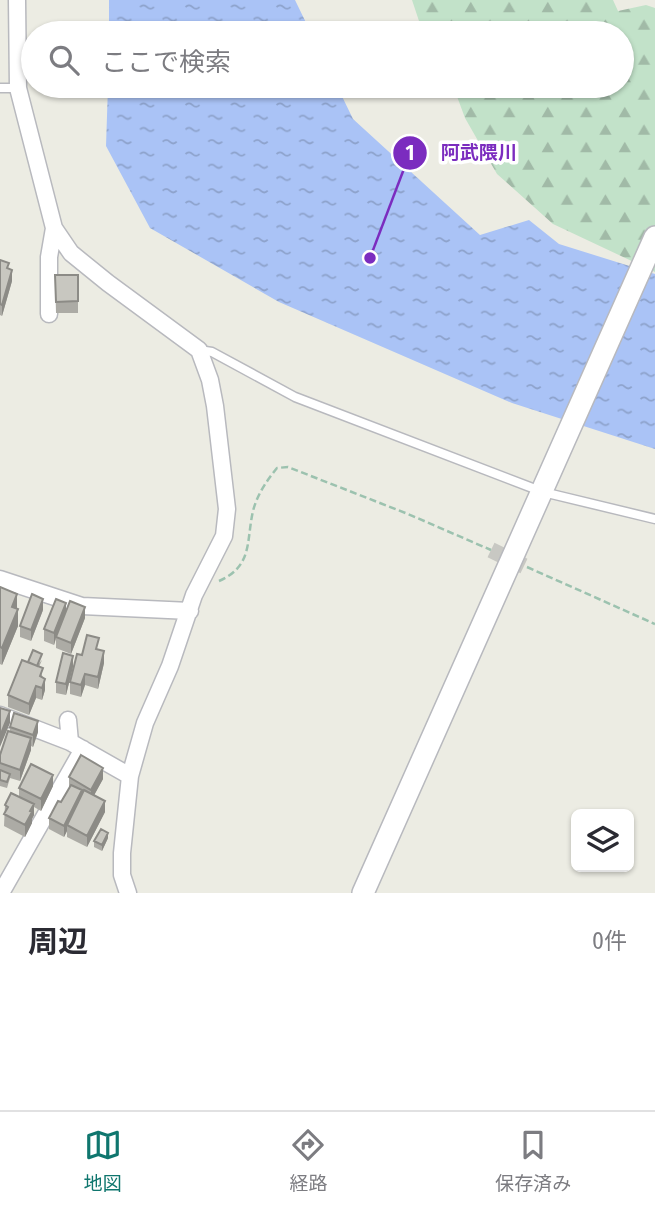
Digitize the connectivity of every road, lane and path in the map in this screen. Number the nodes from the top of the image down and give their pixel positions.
1 (17, 0) edge
2 (0, 88) edge
3 (18, 88) junction
4 (54, 228) junction
5 (655, 237) edge
6 (49, 314) dead end
7 (199, 350) junction
8 (543, 492) junction
9 (655, 519) edge
10 (492, 550) tunnel mouth
11 (524, 566) tunnel mouth
12 (0, 579) edge
13 (194, 594) junction
14 (190, 611) junction
15 (655, 624) edge
16 (0, 715) edge
17 (68, 720) dead end
18 (77, 746) junction
19 (130, 776) junction
20 (2, 886) edge
21 (128, 893) edge
22 (363, 893) edge

1 - 3 street
2 - 3 lane
3 - 4 street
4 - 6 street
4 - 7 street
5 - 8 street
7 - 8 lane
7 - 13 street
8 - 9 lane
8 - 22 street
10 - 13 path
11 - 15 path
12 - 14 street
13 - 14 street
14 - 19 street
16 - 18 street
17 - 18 street
18 - 19 street
18 - 20 street
19 - 21 street

